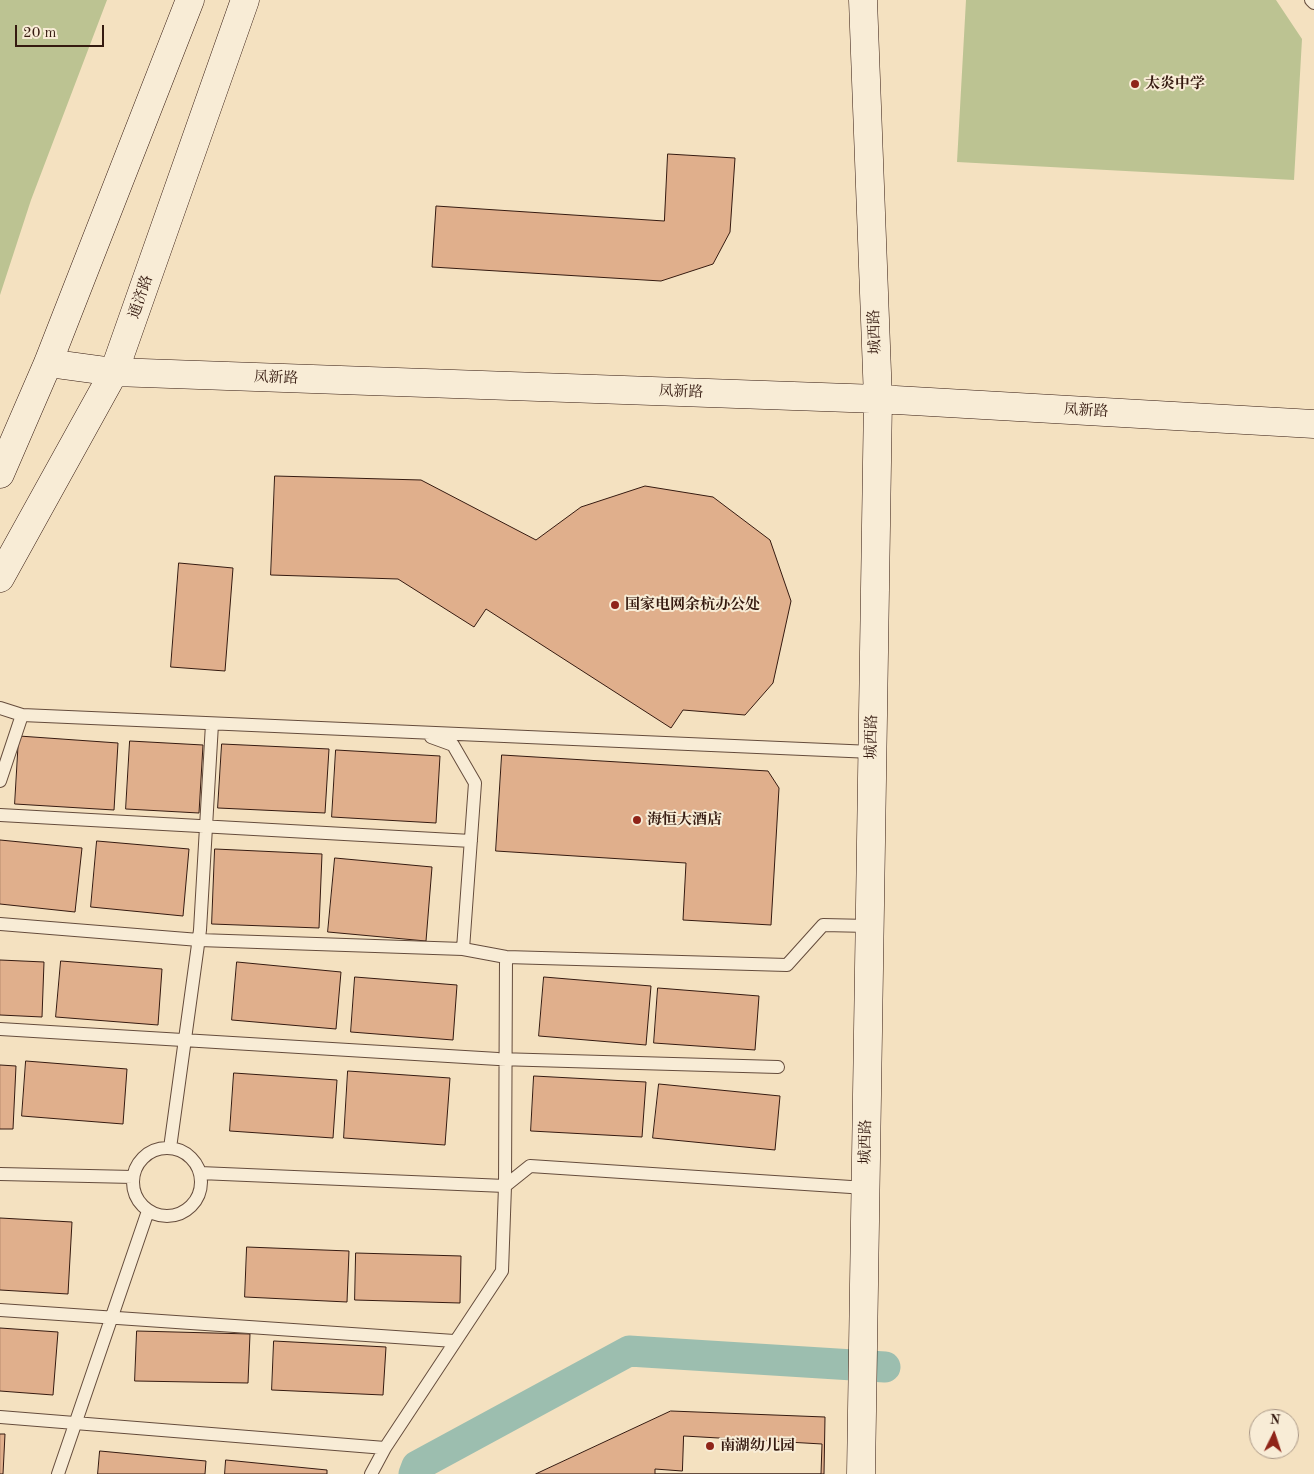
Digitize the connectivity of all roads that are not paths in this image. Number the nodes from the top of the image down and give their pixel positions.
1 (190, 0) edge
2 (245, 0) edge
3 (863, 0) edge
4 (1311, 0) edge
5 (1314, 3) edge
6 (48, 363) junction
7 (114, 372) junction
8 (878, 399) junction
9 (1314, 424) edge
10 (0, 474) edge
11 (0, 578) edge
12 (0, 708) edge
13 (22, 716) junction
14 (212, 724) junction
15 (420, 732) junction
16 (872, 752) junction
17 (0, 781) edge
18 (0, 815) edge
19 (206, 827) junction
20 (470, 841) junction
21 (0, 924) edge
22 (869, 926) junction
23 (199, 940) junction
24 (463, 949) junction
25 (506, 956) junction
26 (0, 1029) edge
27 (185, 1042) junction
28 (505, 1059) junction
29 (778, 1067) dead end
30 (170, 1148) junction
31 (200, 1173) junction
32 (0, 1174) edge
33 (133, 1177) junction
34 (504, 1186) junction
35 (866, 1188) junction
36 (148, 1211) junction
37 (0, 1310) edge
38 (112, 1316) junction
39 (454, 1341) junction
40 (0, 1416) edge
41 (76, 1422) junction
42 (384, 1448) junction
43 (58, 1474) edge
44 (370, 1474) edge
45 (861, 1474) edge

1 - 6 main road
2 - 7 main road, 通济路
3 - 8 main road, 城西路
4 - 5 lane
6 - 7 main road, 凤新路
6 - 10 main road
7 - 8 main road, 凤新路
7 - 11 main road, 通济路
8 - 9 main road, 凤新路
8 - 16 main road, 城西路
12 - 13 lane
13 - 14 lane
13 - 17 lane
14 - 15 lane
14 - 19 lane
15 - 16 lane
15 - 20 lane
16 - 22 main road, 城西路
18 - 19 lane
19 - 20 lane
19 - 23 lane
20 - 24 lane
21 - 23 lane
22 - 25 lane
22 - 35 main road, 城西路
23 - 24 lane
23 - 27 lane
24 - 25 lane
25 - 28 lane
26 - 27 lane
27 - 28 lane
27 - 30 lane
28 - 29 lane
28 - 34 lane
30 - 31 lane
30 - 33 lane
31 - 34 lane
31 - 36 lane
32 - 33 lane
33 - 36 lane
34 - 35 lane
34 - 39 lane
35 - 45 main road, 城西路
36 - 38 lane
37 - 38 lane
38 - 39 lane
38 - 41 lane
39 - 42 lane
40 - 41 lane
41 - 42 lane
41 - 43 lane
42 - 44 lane

